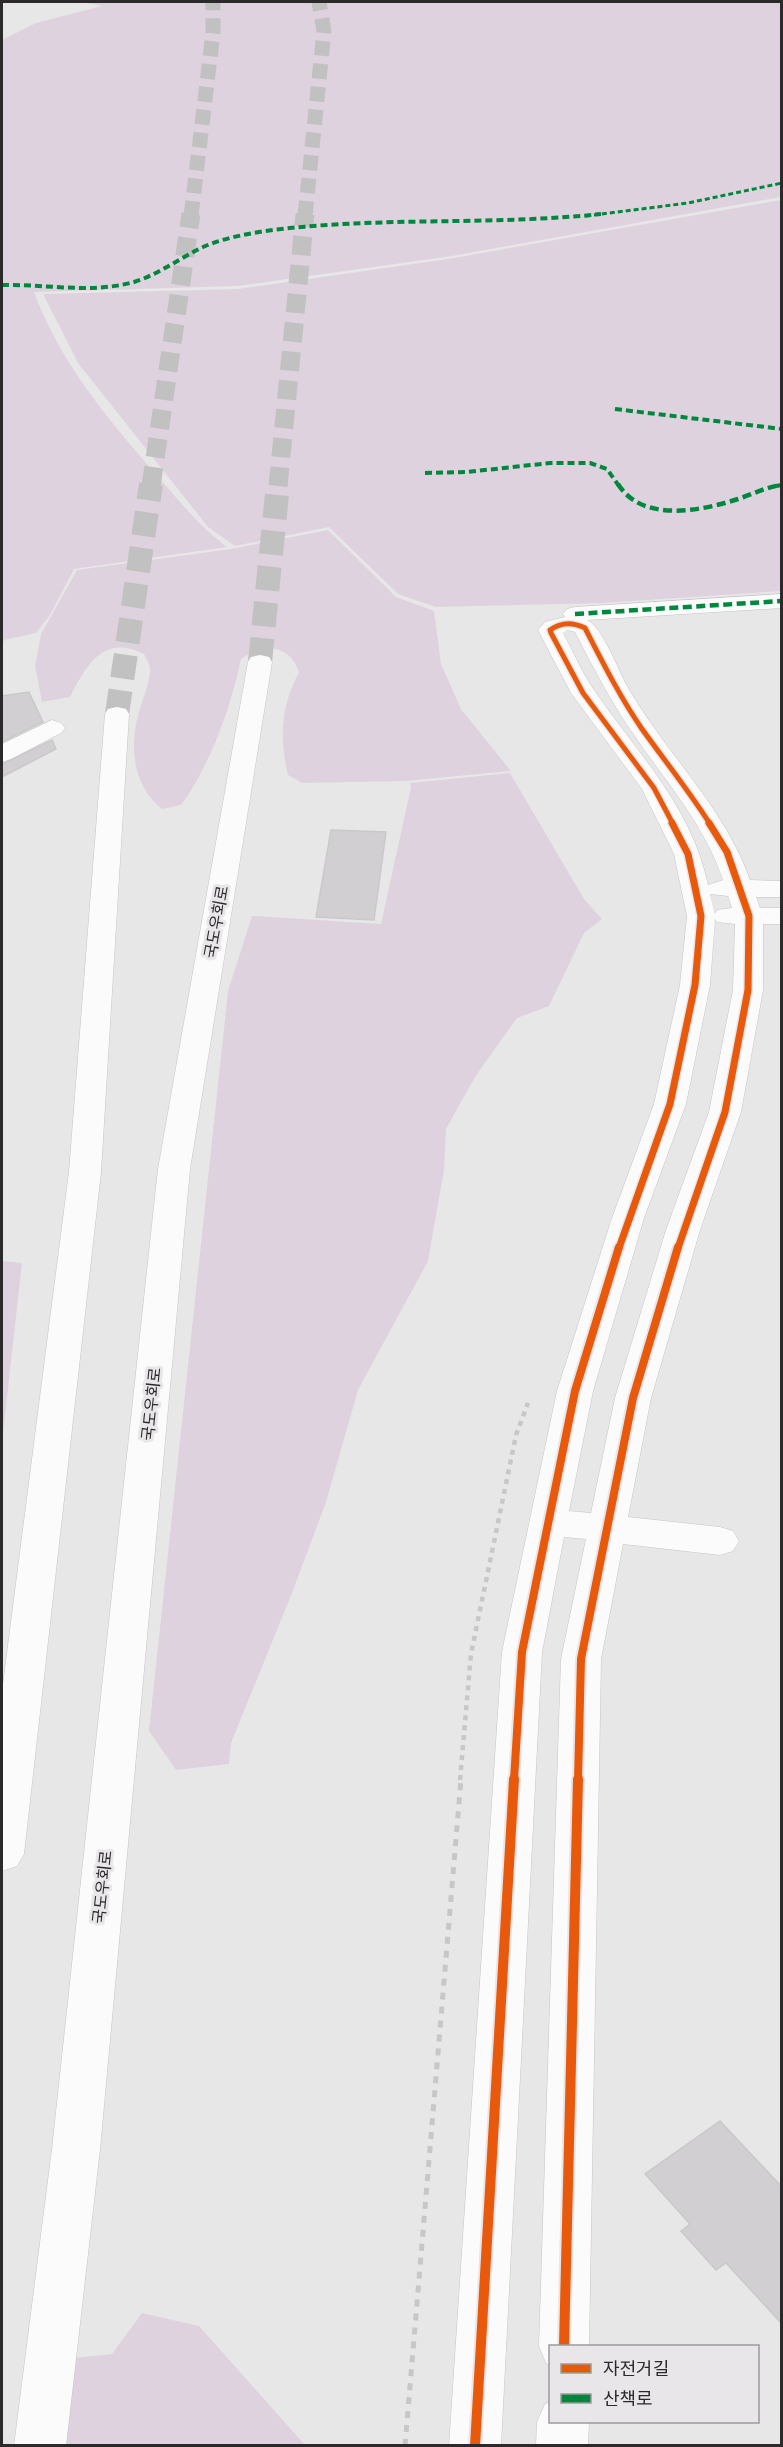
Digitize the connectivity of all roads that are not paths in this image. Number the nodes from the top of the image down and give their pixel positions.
1 (782, 601) edge
2 (575, 614) dead end
3 (260, 662) tunnel mouth
4 (117, 714) tunnel mouth
5 (52, 728) dead end
6 (2, 754) edge
7 (782, 889) edge
8 (699, 902) junction
9 (763, 913) edge
10 (549, 1522) junction
11 (608, 1529) junction
12 (720, 1541) dead end
13 (2, 1854) edge
14 (564, 2345) edge
15 (563, 2423) edge
16 (40, 2445) edge
17 (475, 2445) edge
18 (562, 2445) edge

1 - 2 main road
3 - 16 main road, 국도우회로
4 - 13 main road
5 - 6 main road
7 - 9 main road
8 - 9 main road
8 - 9 main road
8 - 10 main road
9 - 11 main road
10 - 11 main road
10 - 17 main road
11 - 12 main road
11 - 14 main road
15 - 18 main road

